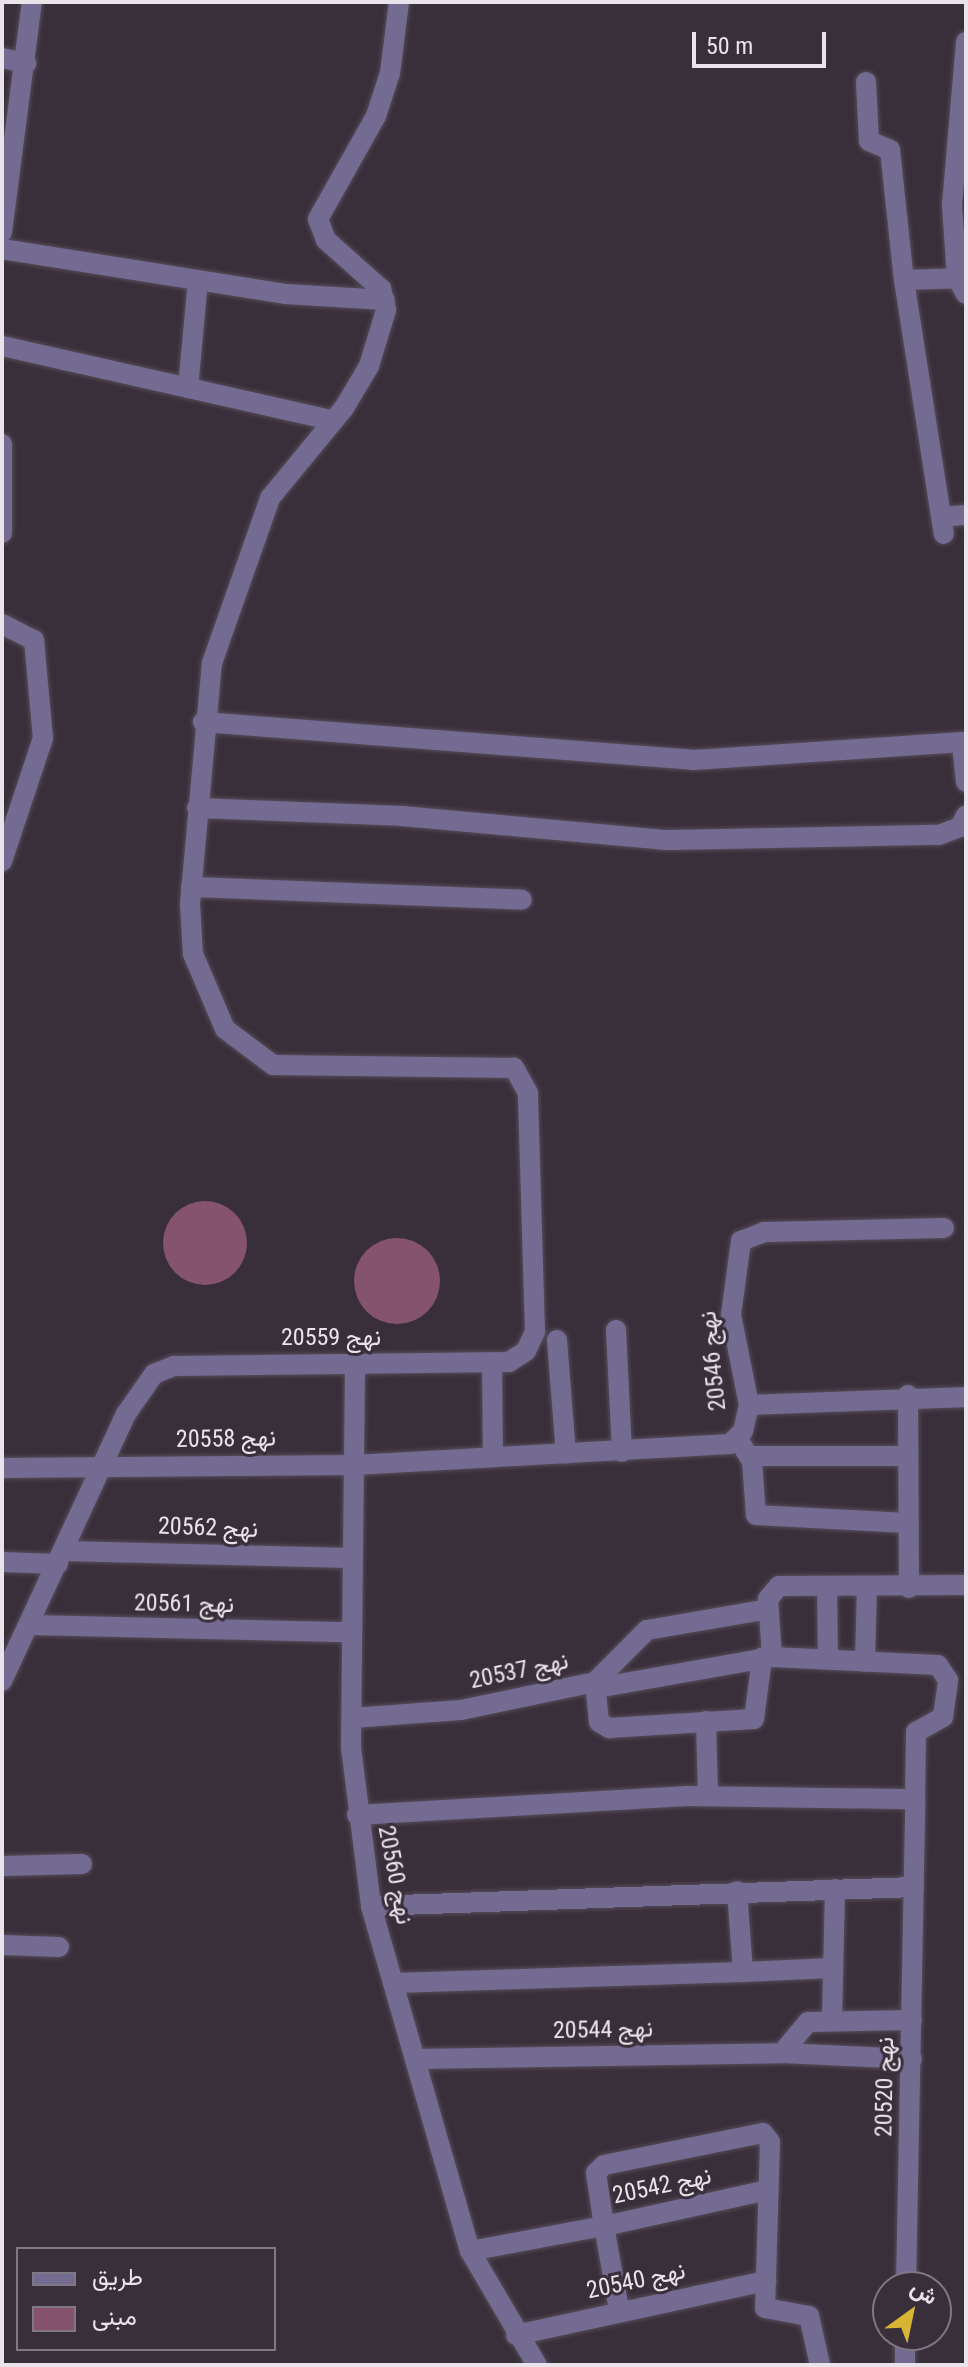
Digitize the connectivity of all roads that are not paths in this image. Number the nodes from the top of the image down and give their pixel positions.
1 (32, 2) edge
2 (399, 2) edge
3 (966, 42) edge
4 (2, 58) edge
5 (26, 63) junction
6 (866, 82) dead end
7 (963, 105) edge
8 (959, 184) edge
9 (2, 232) edge
10 (2, 249) edge
11 (198, 280) junction
12 (904, 280) junction
13 (963, 284) edge
14 (385, 300) junction
15 (2, 346) edge
16 (188, 388) junction
17 (330, 420) junction
18 (2, 444) edge
19 (966, 515) edge
20 (2, 533) edge
21 (2, 624) edge
22 (203, 722) junction
23 (964, 743) edge
24 (966, 782) edge
25 (197, 808) junction
26 (966, 815) edge
27 (10, 819) edge
28 (2, 861) edge
29 (191, 887) junction
30 (522, 900) dead end
31 (944, 1228) dead end
32 (616, 1330) dead end
33 (557, 1340) dead end
34 (501, 1363) junction
35 (355, 1364) junction
36 (908, 1395) junction
37 (966, 1397) edge
38 (749, 1405) junction
39 (744, 1448) junction
40 (622, 1452) junction
41 (566, 1454) junction
42 (907, 1456) junction
43 (493, 1457) junction
44 (354, 1465) junction
45 (2, 1468) edge
46 (99, 1471) junction
47 (907, 1523) junction
48 (61, 1558) junction
49 (352, 1558) junction
50 (2, 1562) edge
51 (966, 1585) edge
52 (827, 1587) junction
53 (915, 1587) junction
54 (867, 1588) junction
55 (768, 1609) junction
56 (30, 1625) junction
57 (344, 1632) junction
58 (767, 1657) junction
59 (828, 1659) junction
60 (7, 1660) edge
61 (865, 1662) junction
62 (2, 1681) edge
63 (595, 1685) junction
64 (352, 1718) junction
65 (706, 1721) junction
66 (708, 1796) junction
67 (915, 1799) junction
68 (357, 1815) junction
69 (82, 1864) dead end
70 (2, 1866) edge
71 (914, 1887) junction
72 (835, 1889) junction
73 (737, 1891) junction
74 (371, 1906) junction
75 (2, 1945) edge
76 (59, 1947) dead end
77 (833, 1968) junction
78 (743, 1972) junction
79 (394, 1983) junction
80 (912, 2020) junction
81 (832, 2021) junction
82 (784, 2050) junction
83 (417, 2059) junction
84 (912, 2059) junction
85 (768, 2190) junction
86 (604, 2226) junction
87 (470, 2251) junction
88 (906, 2271) edge
89 (766, 2281) junction
90 (619, 2310) junction
91 (516, 2335) junction
92 (537, 2365) edge
93 (820, 2365) edge

1 - 5 street
2 - 14 street
3 - 7 street
4 - 5 street
5 - 9 street
6 - 12 street
7 - 8 street
8 - 13 street
10 - 11 street
11 - 14 street
11 - 16 street
12 - 13 street
12 - 19 street
14 - 17 street
15 - 16 street
16 - 17 street
17 - 22 street
18 - 20 street
21 - 27 street
22 - 23 street
22 - 25 street
23 - 24 street
25 - 26 street
25 - 29 street
27 - 28 street
29 - 30 street
29 - 34 street
31 - 38 street, نهج 20546
32 - 40 street
33 - 41 street
34 - 35 street, نهج 20559
34 - 43 street
35 - 44 street, نهج 20560
35 - 46 street, نهج 20559
36 - 37 street
36 - 38 street
36 - 42 street
38 - 39 street, نهج 20546
39 - 40 street, نهج 20546
39 - 42 street
39 - 47 street
40 - 41 street, نهج 20546
41 - 43 street, نهج 20546
42 - 47 street
43 - 44 street, نهج 20546
44 - 46 street, نهج 20558
44 - 49 street, نهج 20560
45 - 46 street, نهج 20558
46 - 48 street
47 - 53 street
48 - 49 street, نهج 20562
48 - 50 street, نهج 20562
48 - 56 street
49 - 57 street, نهج 20560
51 - 53 street
52 - 54 street
52 - 55 street
52 - 59 street
53 - 54 street
54 - 61 street
55 - 58 street
55 - 63 street, نهج 20537
56 - 57 street, نهج 20561
56 - 60 street
57 - 64 street, نهج 20560
58 - 59 street
58 - 63 street
58 - 65 street
59 - 61 street
60 - 62 street
61 - 67 street, نهج 20520
63 - 64 street, نهج 20537
63 - 65 street
64 - 68 street, نهج 20560
65 - 66 street
66 - 67 street
66 - 68 street
67 - 71 street, نهج 20520
68 - 74 street, نهج 20560
69 - 70 street
71 - 72 street
71 - 80 street, نهج 20520
72 - 73 street
72 - 77 street
73 - 74 street
73 - 78 street
74 - 79 street, نهج 20560
75 - 76 street
77 - 78 street
77 - 81 street
78 - 79 street
79 - 83 street, نهج 20560
80 - 81 street
80 - 84 street, نهج 20520
81 - 82 street
82 - 83 street, نهج 20544
82 - 84 street, نهج 20544
83 - 87 street, نهج 20560
84 - 88 street, نهج 20520
85 - 86 street, نهج 20542
85 - 86 street
85 - 89 street
86 - 87 street
86 - 90 street, نهج 20542
87 - 91 street, نهج 20560
89 - 90 street, نهج 20540
89 - 93 street
90 - 91 street, نهج 20540
91 - 92 street, نهج 20560

